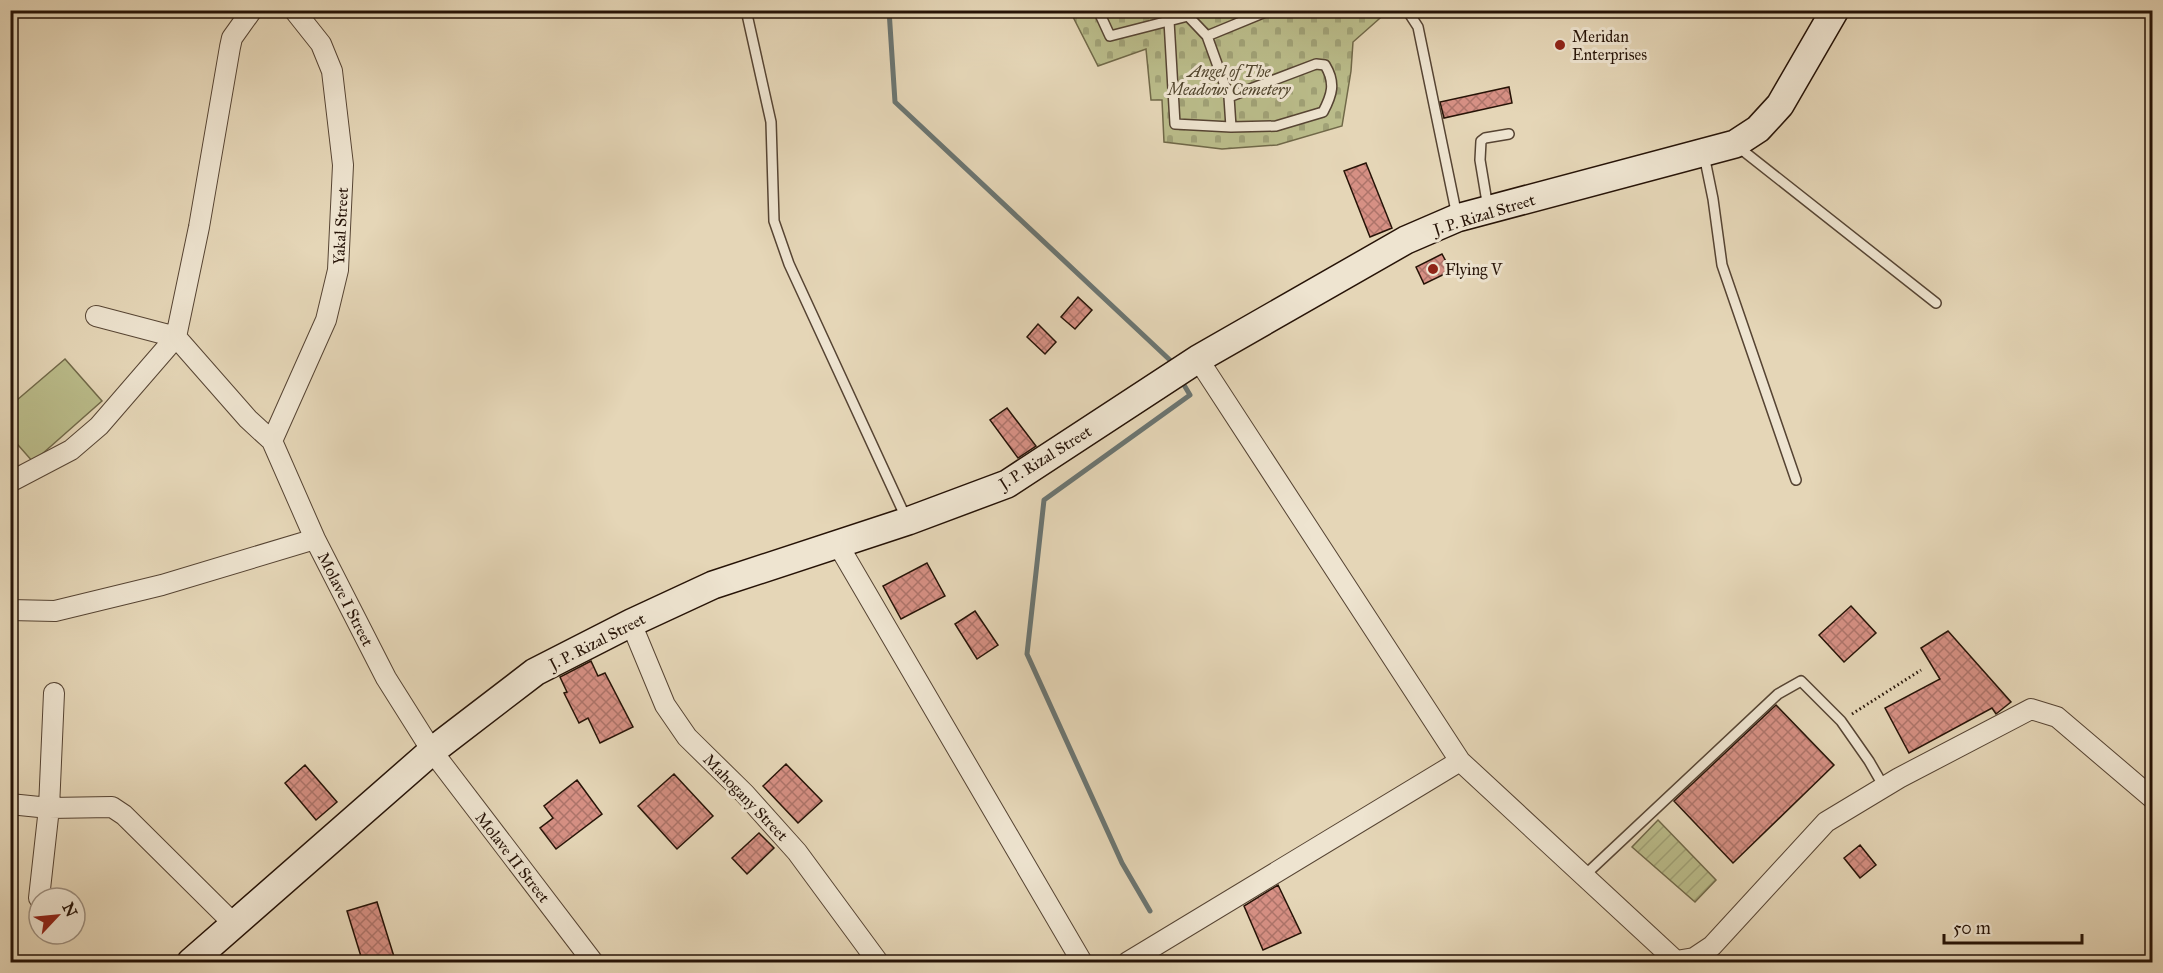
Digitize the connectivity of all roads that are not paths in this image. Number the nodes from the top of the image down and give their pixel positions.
1 (252, 10) edge
2 (294, 10) edge
3 (746, 10) edge
4 (1098, 10) edge
5 (1270, 10) edge
6 (1407, 10) edge
7 (1835, 10) edge
8 (1189, 12) edge
9 (1169, 21) junction
10 (1207, 36) junction
11 (1229, 97) junction
12 (1231, 127) junction
13 (1509, 134) dead end
14 (1735, 144) junction
15 (1704, 153) junction
16 (1488, 210) junction
17 (1457, 218) junction
18 (1936, 303) dead end
19 (96, 316) dead end
20 (176, 337) junction
21 (1198, 359) junction
22 (272, 441) junction
23 (1796, 480) dead end
24 (10, 482) edge
25 (908, 521) junction
26 (315, 539) junction
27 (837, 543) junction
28 (10, 610) edge
29 (631, 623) junction
30 (54, 693) dead end
31 (432, 752) junction
32 (1460, 761) junction
33 (1884, 787) junction
34 (2152, 798) edge
35 (10, 804) edge
36 (49, 808) junction
37 (1584, 876) junction
38 (40, 886) edge
39 (234, 924) junction
40 (191, 963) edge
41 (593, 963) edge
42 (878, 963) edge
43 (1082, 963) edge
44 (1128, 963) edge

1 - 20 street
2 - 22 street, Yakal Street
3 - 25 lane
4 - 9 lane
5 - 10 lane
6 - 17 lane
7 - 14 main road, J. P. Rizal Street
8 - 9 lane
8 - 10 lane
9 - 12 lane
10 - 11 lane
11 - 12 lane
11 - 12 lane
13 - 16 lane
14 - 15 main road, J. P. Rizal Street
14 - 18 lane
15 - 16 main road, J. P. Rizal Street
15 - 23 lane
16 - 17 main road, J. P. Rizal Street
17 - 21 main road, J. P. Rizal Street
19 - 20 street
20 - 22 street
20 - 24 street
21 - 25 main road, J. P. Rizal Street
21 - 32 street
22 - 26 street, Molave I Street
25 - 27 main road, J. P. Rizal Street
26 - 28 street
26 - 31 street, Molave I Street
27 - 29 main road, J. P. Rizal Street
27 - 43 street
29 - 31 main road, J. P. Rizal Street
29 - 42 street, Mahogany Street
30 - 36 street
31 - 39 main road, J. P. Rizal Street
31 - 41 street, Molave II Street
32 - 37 street
32 - 44 street
33 - 34 street
33 - 37 street
33 - 37 lane
35 - 36 street
36 - 38 street
36 - 39 street
39 - 40 main road, J. P. Rizal Street

